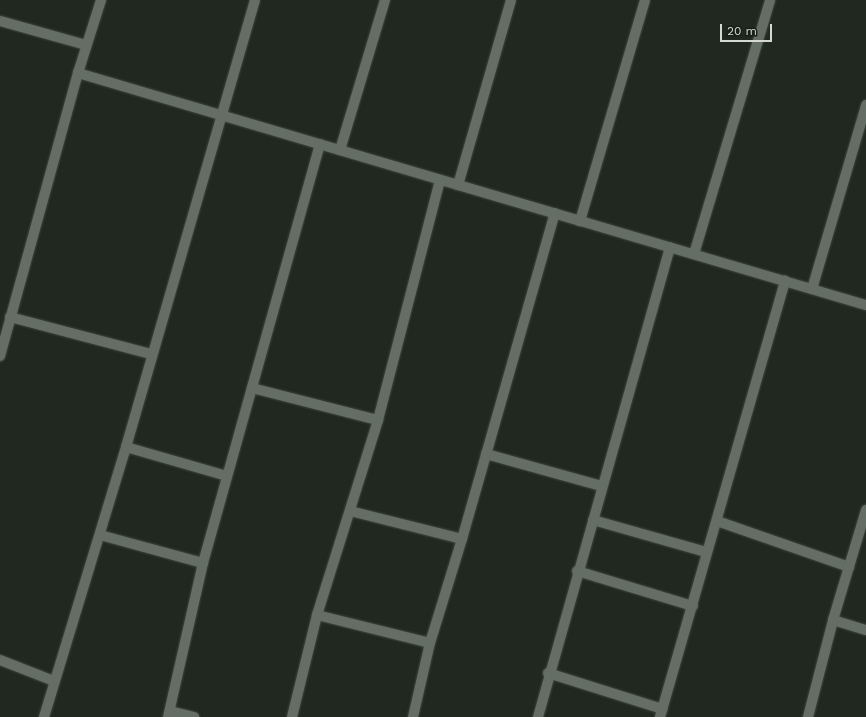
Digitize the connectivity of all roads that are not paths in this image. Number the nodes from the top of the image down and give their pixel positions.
1 (101, 0) edge
2 (255, 0) edge
3 (385, 0) edge
4 (511, 0) edge
5 (645, 0) edge
6 (770, 0) edge
7 (0, 21) edge
8 (86, 45) junction
9 (78, 74) junction
10 (866, 105) edge
11 (221, 115) junction
12 (320, 144) junction
13 (340, 150) junction
14 (440, 180) junction
15 (458, 185) junction
16 (554, 213) junction
17 (580, 221) junction
18 (670, 247) junction
19 (694, 254) junction
20 (785, 281) junction
21 (812, 288) junction
22 (866, 305) edge
23 (10, 317) junction
24 (151, 354) junction
25 (0, 356) edge
26 (252, 388) junction
27 (378, 420) junction
28 (126, 447) junction
29 (486, 454) junction
30 (227, 476) junction
31 (601, 486) junction
32 (866, 510) edge
33 (350, 511) junction
34 (593, 520) junction
35 (717, 521) junction
36 (100, 535) junction
37 (462, 539) junction
38 (706, 552) junction
39 (203, 563) junction
40 (849, 567) junction
41 (577, 571) junction
42 (693, 606) junction
43 (317, 615) junction
44 (833, 620) junction
45 (866, 630) edge
46 (430, 644) junction
47 (0, 660) edge
48 (548, 673) junction
49 (54, 681) junction
50 (661, 713) edge
51 (169, 714) edge
52 (44, 717) edge
53 (194, 717) edge
54 (292, 717) edge
55 (413, 717) edge
56 (538, 717) edge
57 (808, 717) edge

1 - 8 street
2 - 11 street
3 - 13 street
4 - 15 street
5 - 17 street
6 - 19 street
7 - 8 street
8 - 9 street
9 - 11 street
9 - 23 street
10 - 21 street
11 - 12 street
11 - 24 street
12 - 13 street
12 - 26 street
13 - 14 street
14 - 15 street
14 - 27 street
15 - 16 street
16 - 17 street
16 - 29 street
17 - 18 street
18 - 19 street
18 - 31 street
19 - 20 street
20 - 21 street
20 - 35 street
21 - 22 street
23 - 24 street
23 - 25 street
24 - 28 street
26 - 27 street
26 - 30 street
27 - 33 street
28 - 30 street
28 - 36 street
29 - 31 street
29 - 37 street
30 - 39 street
31 - 34 street
32 - 40 street
33 - 37 street
33 - 43 street
34 - 38 street
34 - 41 street
35 - 38 street
35 - 40 street
36 - 39 street
36 - 49 street
37 - 46 street
38 - 42 street
39 - 51 street
40 - 44 street
41 - 42 street
41 - 48 street
42 - 50 street
43 - 46 street
43 - 54 street
44 - 45 street
44 - 57 street
46 - 55 street
47 - 49 street
48 - 50 street
48 - 56 street
49 - 52 street
51 - 53 street

